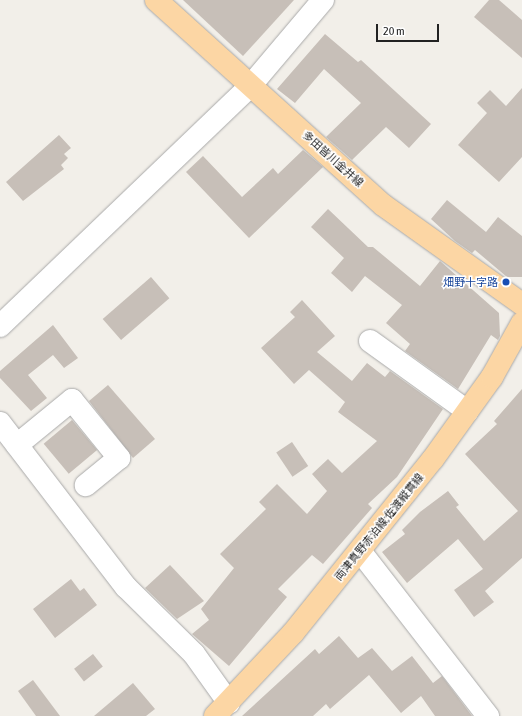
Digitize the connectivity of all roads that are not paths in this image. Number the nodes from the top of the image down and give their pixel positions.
1 (156, 0) edge
2 (324, 0) edge
3 (252, 84) junction
4 (522, 304) edge
5 (522, 323) edge
6 (0, 326) edge
7 (370, 342) dead end
8 (467, 411) junction
9 (0, 423) edge
10 (17, 445) junction
11 (86, 484) dead end
12 (360, 551) junction
13 (222, 710) edge
14 (488, 716) edge

1 - 3 main road, 多田皆川金井線
2 - 3 street
3 - 4 main road, 多田皆川金井線
3 - 6 street
5 - 8 main road, 両津真野赤泊線;佐渡縦貫線
7 - 8 street
8 - 12 main road, 両津真野赤泊線;佐渡縦貫線
9 - 10 street
10 - 11 street
10 - 13 street
12 - 13 main road, 両津真野赤泊線;佐渡縦貫線
12 - 14 street

